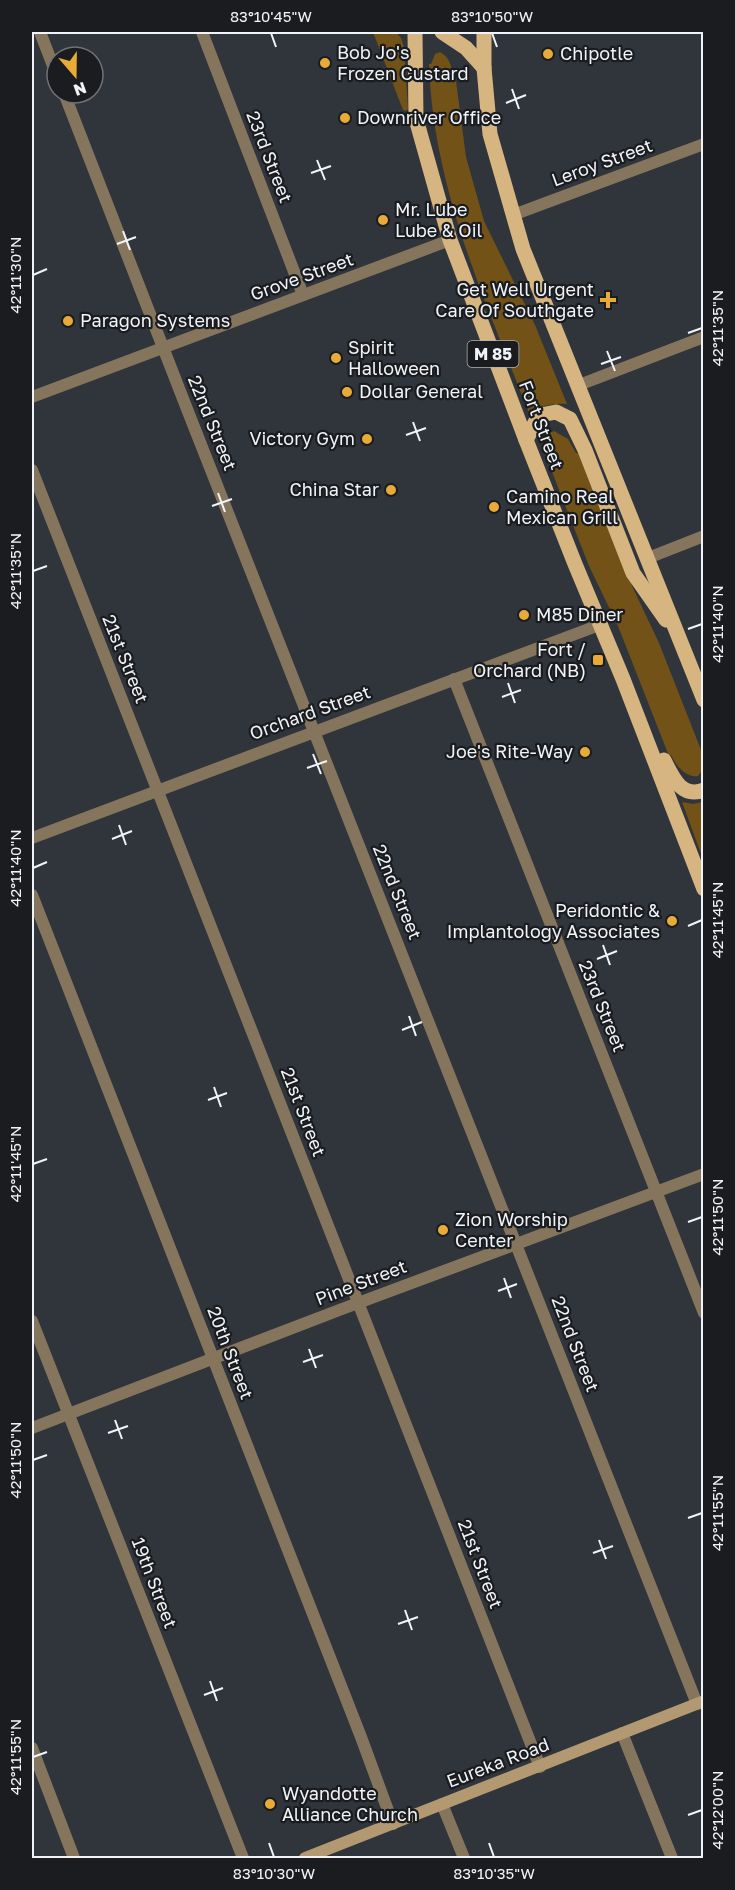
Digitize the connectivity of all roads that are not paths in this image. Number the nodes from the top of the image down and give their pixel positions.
1 (202, 32) edge
2 (404, 32) edge
3 (415, 32) edge
4 (442, 32) edge
5 (484, 32) edge
6 (415, 56) junction
7 (484, 68) junction
8 (69, 105) edge
9 (704, 144) edge
10 (513, 215) junction
11 (450, 240) junction
12 (303, 296) junction
13 (704, 337) edge
14 (162, 349) junction
15 (579, 385) junction
16 (32, 397) edge
17 (526, 440) junction
18 (32, 470) edge
19 (704, 536) edge
20 (648, 558) junction
21 (579, 573) junction
22 (602, 624) junction
23 (680, 640) junction
24 (454, 679) junction
25 (704, 700) edge
26 (315, 730) junction
27 (157, 790) junction
28 (704, 790) edge
29 (32, 838) edge
30 (703, 884) edge
31 (32, 895) edge
32 (704, 1174) edge
33 (656, 1191) junction
34 (516, 1243) junction
35 (358, 1302) junction
36 (704, 1313) edge
37 (32, 1321) edge
38 (213, 1358) junction
39 (68, 1414) junction
40 (32, 1428) edge
41 (700, 1703) edge
42 (622, 1733) junction
43 (32, 1749) edge
44 (540, 1767) junction
45 (442, 1804) junction
46 (393, 1824) junction
47 (74, 1858) edge
48 (243, 1858) edge
49 (305, 1858) edge
50 (464, 1858) edge
51 (672, 1858) edge

1 - 12 street, 23rd Street
2 - 6 main road
3 - 6 main road, Fort Street / M 85
4 - 7 main road
5 - 7 main road
6 - 11 main road, Fort Street / M 85
7 - 10 main road
8 - 14 street, 22nd Street
9 - 10 street, Leroy Street
10 - 15 main road
11 - 12 street, Grove Street
11 - 17 main road, Fort Street / M 85
12 - 14 street, Grove Street
13 - 15 street
14 - 16 street, Grove Street
14 - 26 street, 22nd Street
15 - 20 main road
17 - 21 main road, Fort Street / M 85
17 - 23 main road
18 - 27 street, 21st Street
19 - 20 street
20 - 23 main road
21 - 22 main road, Fort Street / M 85
21 - 28 main road
22 - 24 street, Orchard Street
22 - 30 main road, Fort Street / M 85
23 - 25 main road
24 - 26 street, Orchard Street
24 - 33 street, 23rd Street
26 - 27 street, Orchard Street
26 - 34 street, 22nd Street
27 - 29 street, Orchard Street
27 - 35 street, 21st Street
31 - 38 street, 20th Street
32 - 33 street, Pine Street
33 - 34 street, Pine Street
33 - 36 street, 23rd Street
34 - 35 street, Pine Street
34 - 41 street, 22nd Street
35 - 38 street, Pine Street
35 - 44 street, 21st Street
37 - 39 street, 19th Street
38 - 39 street, Pine Street
38 - 46 street, 20th Street
39 - 40 street, Pine Street
39 - 48 street, 19th Street
41 - 42 main road, Eureka Road
42 - 44 main road, Eureka Road
42 - 51 street
43 - 47 street
44 - 45 main road, Eureka Road
45 - 46 main road, Eureka Road
45 - 50 street
46 - 49 main road, Eureka Road

